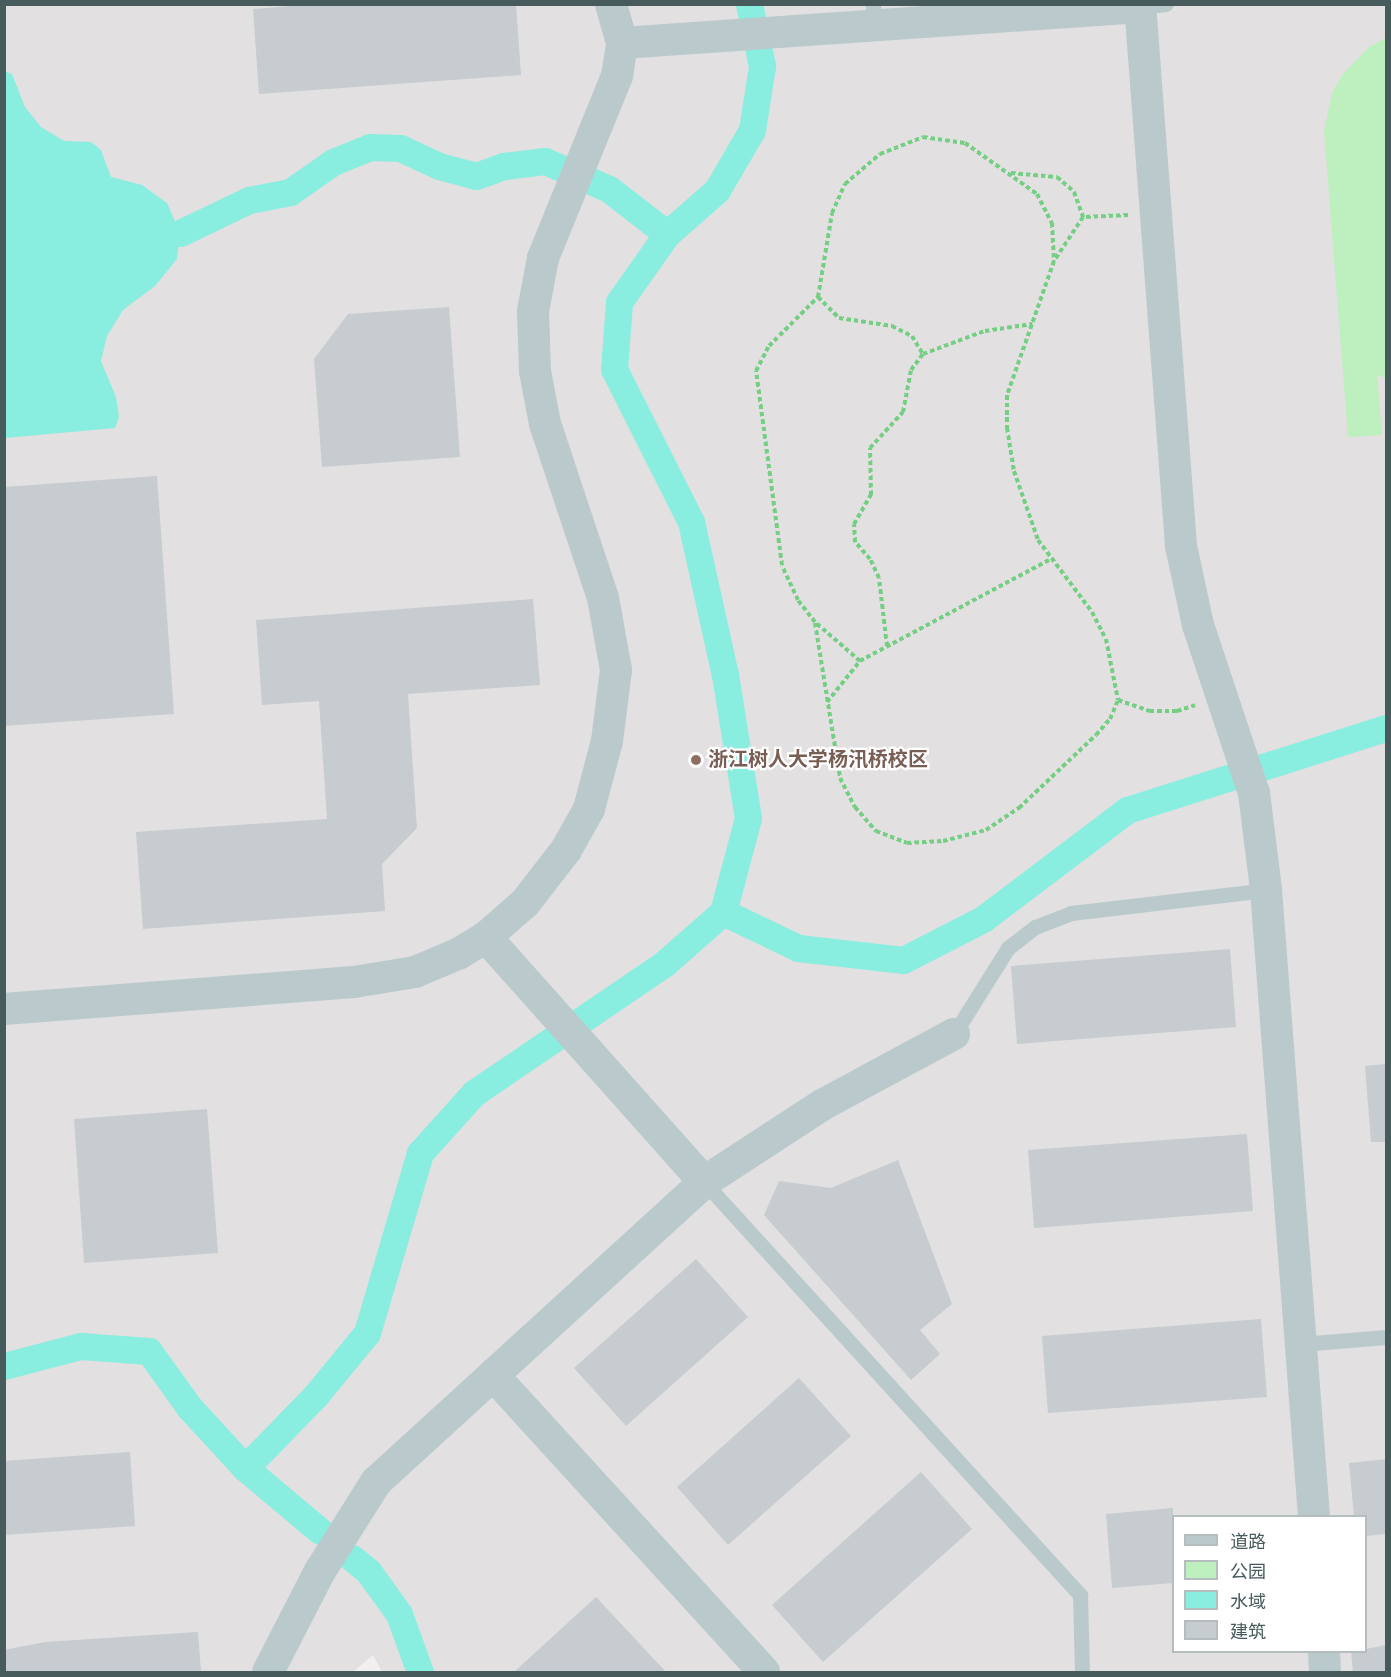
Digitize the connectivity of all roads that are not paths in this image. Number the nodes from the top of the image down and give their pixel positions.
1 (611, 4) edge
2 (1149, 5) edge
3 (873, 15) edge
4 (622, 43) junction
5 (1266, 890) junction
6 (486, 937) junction
7 (4, 1009) edge
8 (954, 1034) joint
9 (704, 1182) junction
10 (1386, 1337) edge
11 (1300, 1344) junction
12 (493, 1375) junction
13 (1314, 1515) edge
14 (1324, 1653) edge
15 (268, 1672) edge
16 (764, 1672) edge
17 (1082, 1672) edge
18 (1325, 1672) edge

1 - 4 street
2 - 3 street
2 - 5 street
3 - 4 street
4 - 6 street
5 - 8 lane
5 - 11 street
6 - 7 street
6 - 9 street
8 - 9 street
9 - 12 street
9 - 17 lane
10 - 11 lane
11 - 13 street
12 - 15 street
12 - 16 street
14 - 18 street

